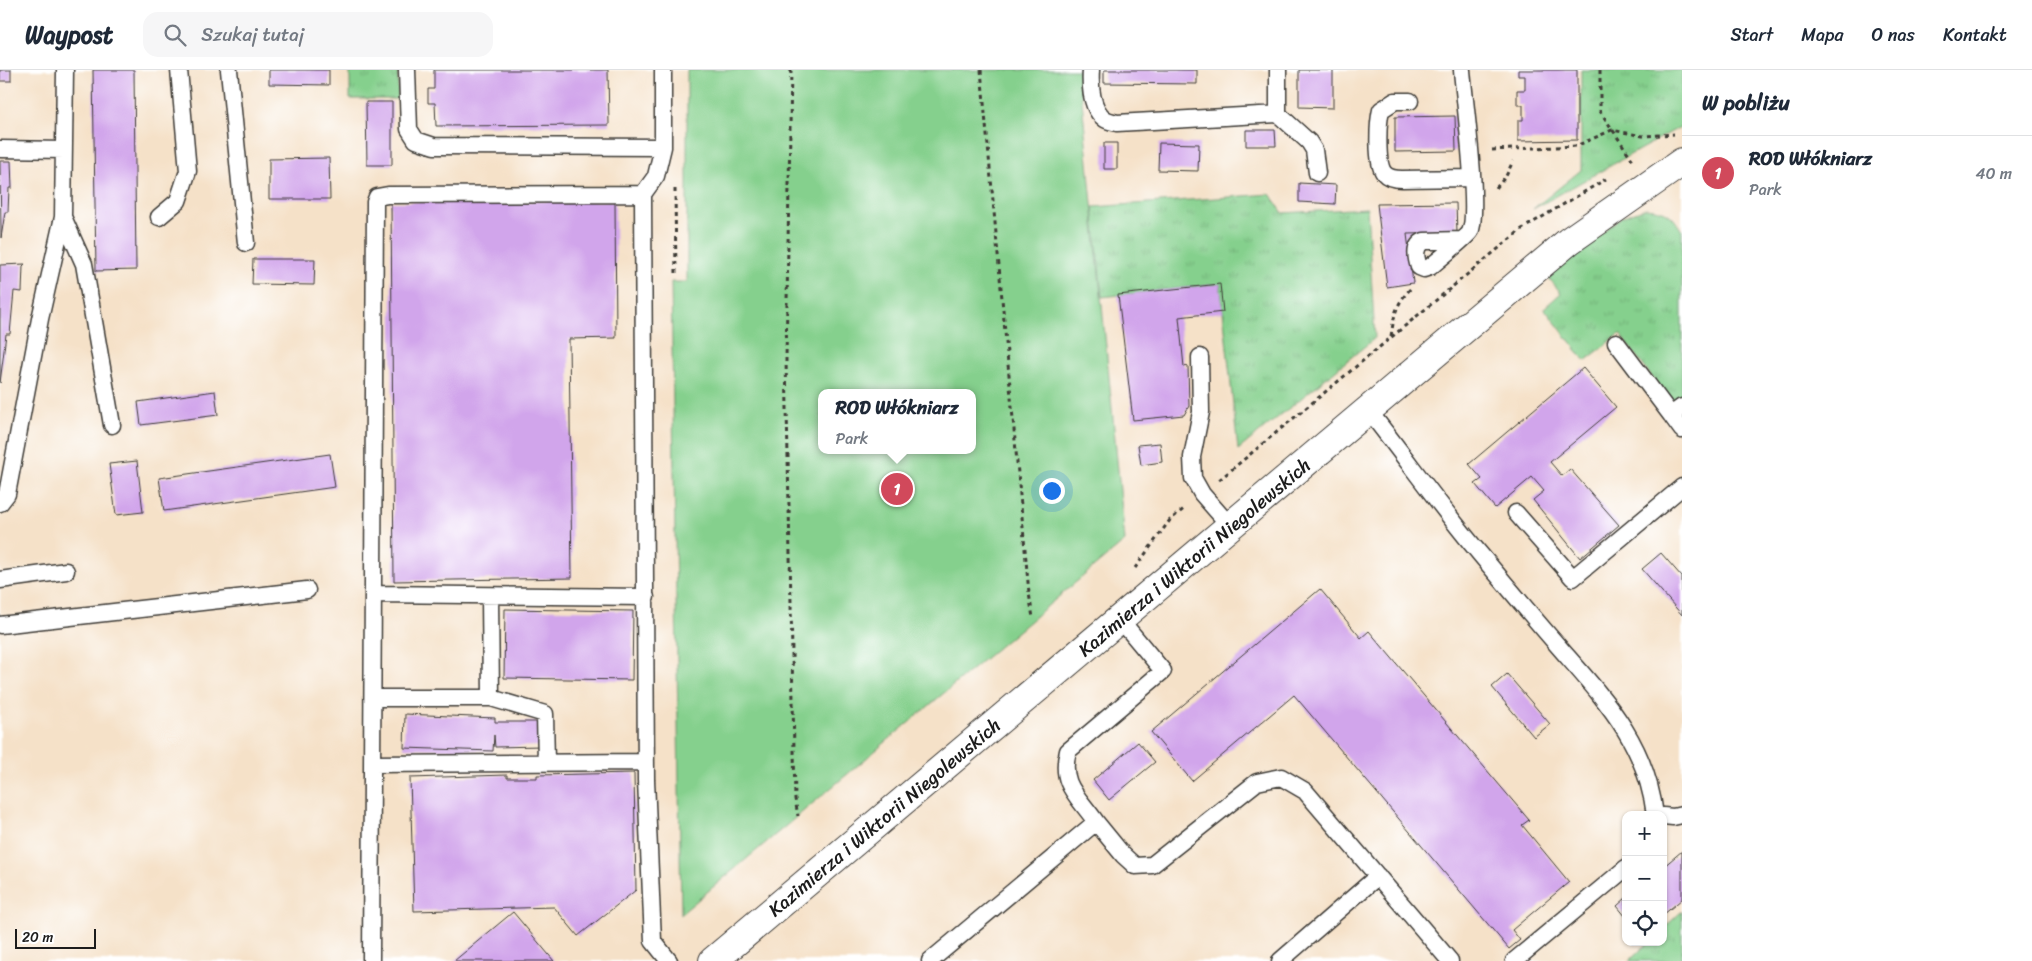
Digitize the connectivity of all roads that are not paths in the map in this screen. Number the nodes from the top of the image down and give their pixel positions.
1 (65, 70) edge
2 (179, 70) edge
3 (228, 70) edge
4 (408, 70) edge
5 (663, 70) edge
6 (1091, 70) edge
7 (1278, 70) edge
8 (1462, 70) edge
9 (1410, 101) dead end
10 (1278, 114) junction
11 (663, 147) junction
12 (0, 149) edge
13 (64, 150) junction
14 (1679, 161) edge
15 (1317, 174) dead end
16 (1472, 178) junction
17 (643, 194) junction
18 (63, 217) junction
19 (159, 217) dead end
20 (1460, 240) junction
21 (246, 244) dead end
22 (1616, 342) dead end
23 (1200, 357) dead end
24 (1368, 410) junction
25 (1677, 411) edge
26 (112, 425) dead end
27 (1682, 430) edge
28 (1682, 487) edge
29 (0, 503) edge
30 (1516, 513) dead end
31 (1230, 526) junction
32 (66, 572) dead end
33 (0, 580) edge
34 (307, 590) dead end
35 (374, 594) junction
36 (490, 596) junction
37 (646, 597) junction
38 (1119, 618) junction
39 (0, 625) edge
40 (373, 698) junction
41 (491, 698) junction
42 (646, 762) junction
43 (372, 764) junction
44 (546, 764) junction
45 (1655, 811) edge
46 (1682, 815) edge
47 (1667, 816) edge
48 (1096, 822) junction
49 (1622, 871) edge
50 (1378, 876) junction
51 (724, 958) edge
52 (371, 961) edge
53 (669, 961) edge
54 (930, 961) edge
55 (1280, 961) edge
56 (1450, 961) edge
57 (1514, 961) edge

1 - 13 lane
2 - 19 lane
3 - 21 lane
4 - 11 lane
5 - 11 lane
6 - 10 lane
7 - 10 lane
8 - 16 lane
9 - 16 lane
10 - 15 lane
11 - 17 lane
12 - 13 lane
13 - 18 lane
14 - 24 street, Kazimierza i Wiktorii Niegolewskich
16 - 20 lane
17 - 35 lane
17 - 37 lane
18 - 26 lane
18 - 29 lane
20 - 20 lane
22 - 25 lane
23 - 31 lane
24 - 31 street, Kazimierza i Wiktorii Niegolewskich
24 - 45 lane
25 - 27 lane
28 - 30 lane
31 - 38 street, Kazimierza i Wiktorii Niegolewskich
32 - 33 lane
34 - 39 lane
35 - 36 lane
35 - 40 lane
36 - 37 lane
36 - 41 lane
37 - 42 lane
38 - 48 lane
38 - 51 street, Kazimierza i Wiktorii Niegolewskich
40 - 41 lane
40 - 43 lane
41 - 44 lane
42 - 44 lane
42 - 53 lane
43 - 44 lane
43 - 52 lane
46 - 47 lane
48 - 50 lane
48 - 54 lane
49 - 57 lane
50 - 55 lane
50 - 56 lane

